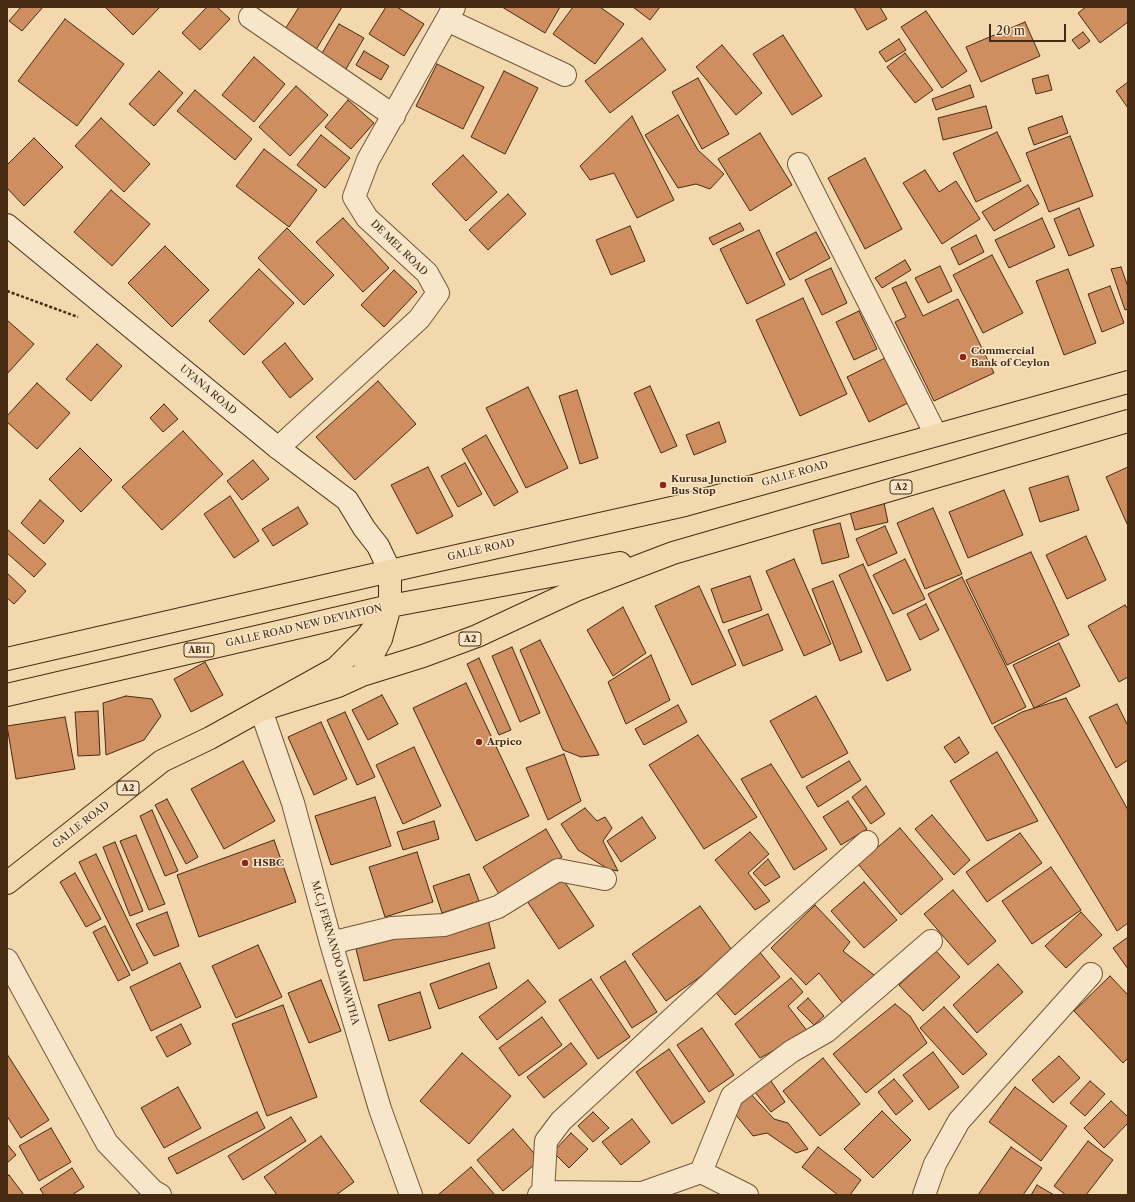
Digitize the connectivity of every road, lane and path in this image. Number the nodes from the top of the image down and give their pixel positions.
1 (450, 13) edge
2 (250, 17) dead end
3 (565, 75) dead end
4 (394, 116) junction
5 (799, 164) dead end
6 (7, 225) edge
7 (1128, 382) edge
8 (1128, 422) edge
9 (936, 435) junction
10 (278, 448) junction
11 (673, 553) junction
12 (390, 571) junction
13 (390, 606) junction
14 (7, 659) edge
15 (362, 675) junction
16 (7, 695) edge
17 (261, 710) junction
18 (867, 842) dead end
19 (605, 879) dead end
20 (7, 883) edge
21 (931, 941) dead end
22 (331, 943) junction
23 (7, 960) edge
24 (1090, 974) dead end
25 (701, 1172) junction
26 (541, 1194) edge
27 (160, 1195) edge
28 (411, 1195) edge
29 (747, 1195) edge
30 (924, 1195) edge

1 - 3 street
1 - 4 street, DE MEL ROAD
2 - 4 street
4 - 10 street, DE MEL ROAD
5 - 9 street
6 - 10 street, UYANA ROAD
7 - 9 main road, GALLE ROAD
8 - 11 main road, GALLE ROAD / A2
9 - 12 main road, GALLE ROAD
10 - 12 street, UYANA ROAD
11 - 13 main road, GALLE ROAD / A2
11 - 15 main road, GALLE ROAD / A2
12 - 13 main road
12 - 14 main road
13 - 15 main road
13 - 16 main road, GALLE ROAD NEW DEVIATION / AB11
13 - 17 main road, GALLE ROAD / A2
15 - 17 main road, GALLE ROAD / A2
17 - 20 main road, GALLE ROAD / A2
17 - 22 street, M.C.J FERNANDO MAWATHA
18 - 26 street
19 - 22 street
21 - 25 street
22 - 28 street, M.C.J FERNANDO MAWATHA
23 - 27 street
24 - 30 street
25 - 26 street
25 - 29 street

